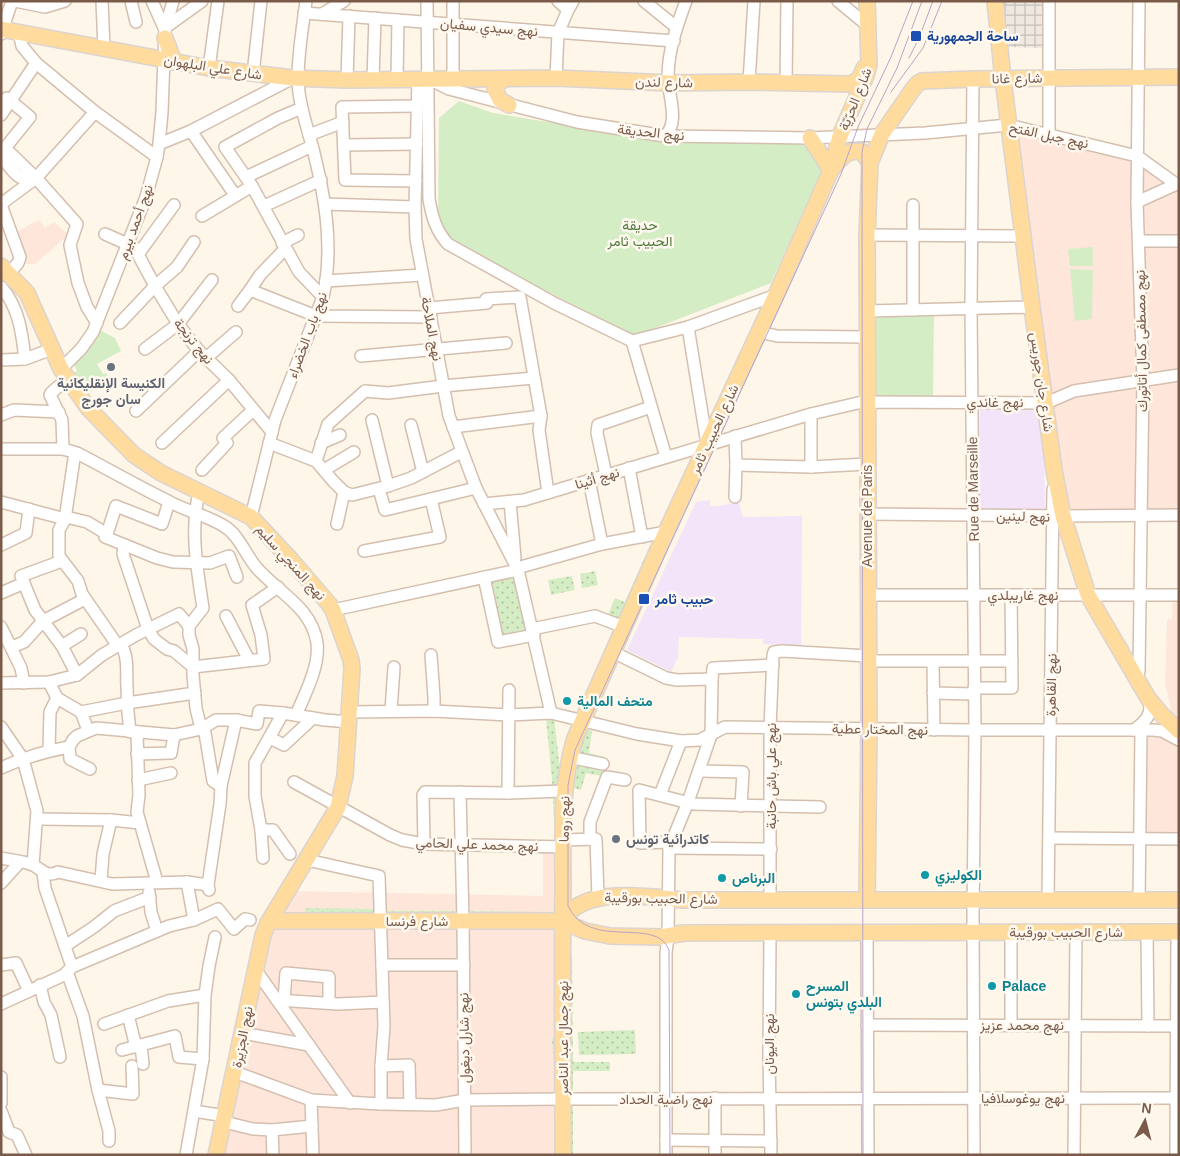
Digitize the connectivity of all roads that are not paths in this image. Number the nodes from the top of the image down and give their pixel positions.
1 (14, 1) edge
2 (65, 1) edge
3 (102, 1) edge
4 (131, 1) edge
5 (152, 1) edge
6 (173, 1) edge
7 (202, 1) edge
8 (218, 1) edge
9 (261, 1) edge
10 (344, 1) edge
11 (427, 1) edge
12 (453, 1) edge
13 (558, 1) edge
14 (644, 1) edge
15 (686, 1) edge
16 (754, 1) edge
17 (787, 1) edge
18 (838, 1) edge
19 (867, 1) edge
20 (995, 1) edge
21 (1049, 1) edge
22 (1139, 1) edge
23 (303, 5) edge
24 (570, 6) edge
25 (322, 14) junction
26 (349, 16) junction
27 (375, 18) junction
28 (398, 20) junction
29 (136, 22) dead end
30 (427, 22) junction
31 (453, 24) junction
32 (676, 27) junction
33 (2, 30) edge
34 (19, 32) junction
35 (165, 32) junction
36 (868, 32) junction
37 (558, 34) junction
38 (674, 41) junction
39 (104, 49) junction
40 (163, 59) junction
41 (36, 63) junction
42 (209, 68) junction
43 (253, 74) junction
44 (1179, 77) edge
45 (296, 78) junction
46 (556, 78) junction
47 (1049, 78) junction
48 (1139, 78) junction
49 (373, 79) junction
50 (422, 79) junction
51 (505, 79) junction
52 (973, 79) junction
53 (1003, 79) junction
54 (347, 80) junction
55 (397, 80) junction
56 (749, 82) junction
57 (786, 83) junction
58 (451, 84) junction
59 (669, 84) junction
60 (6, 103) edge
61 (509, 105) junction
62 (416, 106) junction
63 (302, 108) junction
64 (95, 112) junction
65 (429, 114) junction
66 (1, 115) edge
67 (343, 122) junction
68 (1008, 125) junction
69 (973, 128) junction
70 (190, 131) junction
71 (882, 134) junction
72 (1050, 134) junction
73 (665, 136) junction
74 (840, 136) junction
75 (810, 138) junction
76 (310, 140) junction
77 (159, 144) junction
78 (417, 144) junction
79 (344, 145) junction
80 (1, 154) edge
81 (1137, 156) junction
82 (157, 157) junction
83 (870, 162) junction
84 (831, 170) junction
85 (36, 178) junction
86 (321, 180) junction
87 (416, 181) junction
88 (249, 182) junction
89 (1178, 184) edge
90 (235, 195) junction
91 (1137, 202) junction
92 (1, 204) edge
93 (325, 204) junction
94 (174, 205) dead end
95 (913, 205) dead end
96 (264, 206) junction
97 (415, 207) junction
98 (202, 216) dead end
99 (105, 234) dead end
100 (298, 235) dead end
101 (867, 235) junction
102 (913, 236) junction
103 (972, 236) junction
104 (1023, 236) junction
105 (1179, 241) edge
106 (194, 242) dead end
107 (1138, 242) junction
108 (127, 244) junction
109 (284, 246) junction
110 (138, 253) junction
111 (5, 270) edge
112 (422, 275) junction
113 (212, 280) dead end
114 (326, 281) junction
115 (155, 286) junction
116 (1, 287) edge
117 (250, 290) junction
118 (776, 295) junction
119 (323, 297) junction
120 (238, 306) dead end
121 (1032, 308) junction
122 (971, 309) junction
123 (913, 310) junction
124 (868, 311) junction
125 (430, 312) junction
126 (316, 316) junction
127 (97, 323) junction
128 (120, 323) dead end
129 (178, 324) junction
130 (688, 326) junction
131 (236, 332) dead end
132 (759, 332) junction
133 (868, 337) junction
134 (632, 341) junction
135 (506, 343) dead end
136 (52, 349) junction
137 (145, 349) dead end
138 (436, 349) junction
139 (202, 355) junction
140 (361, 356) dead end
141 (25, 359) junction
142 (1, 360) edge
143 (64, 374) junction
144 (1179, 375) edge
145 (534, 378) junction
146 (229, 380) junction
147 (1142, 380) junction
148 (443, 386) junction
149 (868, 402) junction
150 (972, 402) junction
151 (1046, 403) junction
152 (651, 407) junction
153 (253, 410) junction
154 (136, 411) dead end
155 (60, 412) junction
156 (811, 414) junction
157 (1, 415) edge
158 (541, 416) junction
159 (372, 420) dead end
160 (411, 425) dead end
161 (453, 427) junction
162 (340, 436) dead end
163 (735, 436) junction
164 (270, 437) junction
165 (162, 443) dead end
166 (321, 443) junction
167 (707, 445) junction
168 (1, 449) edge
169 (62, 449) junction
170 (354, 452) dead end
171 (462, 452) junction
172 (666, 457) junction
173 (74, 459) dead end
174 (867, 464) junction
175 (736, 465) junction
176 (320, 466) junction
177 (810, 467) junction
178 (629, 468) junction
179 (202, 470) dead end
180 (423, 472) junction
181 (606, 475) junction
182 (589, 480) junction
183 (383, 488) junction
184 (476, 488) junction
185 (199, 492) junction
186 (344, 492) junction
187 (548, 493) junction
188 (735, 497) dead end
189 (431, 499) junction
190 (1, 502) edge
191 (169, 502) junction
192 (510, 502) junction
193 (484, 504) junction
194 (29, 510) junction
195 (194, 513) junction
196 (867, 514) junction
197 (973, 515) junction
198 (1141, 515) junction
199 (1058, 516) junction
200 (1179, 516) edge
201 (251, 517) junction
202 (65, 518) junction
203 (337, 524) dead end
204 (666, 532) junction
205 (107, 534) junction
206 (642, 537) junction
207 (602, 544) junction
208 (1, 545) edge
209 (124, 546) junction
210 (364, 551) dead end
211 (62, 561) junction
212 (197, 564) junction
213 (517, 568) junction
214 (484, 577) junction
215 (237, 578) dead end
216 (24, 583) junction
217 (278, 587) junction
218 (1, 593) edge
219 (1141, 594) junction
220 (868, 595) junction
221 (974, 595) junction
222 (1011, 595) junction
223 (1052, 595) junction
224 (1088, 595) junction
225 (1179, 595) edge
226 (86, 599) junction
227 (332, 610) junction
228 (226, 616) dead end
229 (43, 621) junction
230 (189, 626) junction
231 (1, 627) edge
232 (624, 627) junction
233 (148, 629) junction
234 (533, 632) junction
235 (81, 634) dead end
236 (119, 645) junction
237 (12, 646) junction
238 (62, 646) junction
239 (613, 652) junction
240 (431, 655) dead end
241 (868, 658) junction
242 (249, 660) junction
243 (1012, 661) junction
244 (934, 662) junction
245 (974, 662) junction
246 (773, 665) junction
247 (193, 667) junction
248 (394, 667) dead end
249 (77, 675) junction
250 (712, 679) junction
251 (1137, 681) junction
252 (48, 682) junction
253 (1, 683) edge
254 (24, 683) junction
255 (509, 690) dead end
256 (974, 691) junction
257 (195, 694) junction
258 (934, 694) junction
259 (57, 698) junction
260 (1148, 698) junction
261 (127, 703) junction
262 (391, 711) junction
263 (434, 711) junction
264 (82, 712) junction
265 (283, 713) junction
266 (550, 713) junction
267 (296, 715) junction
268 (509, 715) junction
269 (350, 717) junction
270 (313, 718) junction
271 (236, 720) junction
272 (583, 720) junction
273 (1, 728) edge
274 (770, 728) junction
275 (201, 729) junction
276 (869, 729) junction
277 (88, 730) junction
278 (934, 730) junction
279 (975, 730) junction
280 (1138, 730) junction
281 (1050, 731) junction
282 (133, 732) junction
283 (1178, 733) edge
284 (174, 735) junction
285 (711, 735) junction
286 (270, 738) junction
287 (681, 741) junction
288 (70, 747) junction
289 (49, 750) junction
290 (137, 754) junction
291 (569, 757) junction
292 (23, 759) junction
293 (1, 768) edge
294 (90, 769) dead end
295 (700, 771) junction
296 (171, 773) dead end
297 (606, 778) junction
298 (138, 780) junction
299 (625, 780) dead end
300 (294, 782) dead end
301 (221, 786) junction
302 (564, 791) junction
303 (460, 792) junction
304 (508, 793) junction
305 (660, 795) junction
306 (688, 802) junction
307 (741, 806) junction
308 (338, 807) junction
309 (771, 807) junction
310 (820, 807) dead end
311 (38, 819) junction
312 (111, 820) junction
313 (140, 824) junction
314 (261, 830) junction
315 (1049, 838) junction
316 (1140, 838) junction
317 (1179, 838) edge
318 (590, 839) junction
319 (563, 843) junction
320 (424, 844) junction
321 (670, 845) junction
322 (461, 846) junction
323 (771, 849) junction
324 (290, 854) dead end
325 (1, 858) edge
326 (263, 858) dead end
327 (307, 860) junction
328 (20, 862) junction
329 (33, 865) junction
330 (43, 873) junction
331 (101, 881) junction
332 (152, 882) junction
333 (187, 882) junction
334 (1, 883) edge
335 (150, 897) junction
336 (598, 897) junction
337 (667, 898) junction
338 (770, 899) junction
339 (867, 900) junction
340 (973, 900) junction
341 (1048, 900) junction
342 (1139, 900) junction
343 (1179, 900) edge
344 (194, 920) junction
345 (262, 921) junction
346 (380, 921) junction
347 (463, 921) junction
348 (562, 921) junction
349 (157, 931) junction
350 (867, 932) junction
351 (1076, 932) junction
352 (1147, 932) junction
353 (1178, 932) edge
354 (1011, 933) junction
355 (770, 934) junction
356 (973, 936) junction
357 (215, 937) dead end
358 (667, 940) junction
359 (65, 946) junction
360 (1, 965) edge
361 (382, 965) junction
362 (464, 965) junction
363 (255, 969) junction
364 (70, 970) junction
365 (40, 985) junction
366 (30, 991) junction
367 (205, 995) junction
368 (281, 1000) junction
369 (383, 1002) junction
370 (329, 1003) junction
371 (1, 1004) edge
372 (128, 1014) junction
373 (104, 1024) dead end
374 (867, 1025) junction
375 (973, 1025) junction
376 (1011, 1025) junction
377 (1074, 1025) junction
378 (1148, 1026) junction
379 (1177, 1026) junction
380 (242, 1033) junction
381 (309, 1045) junction
382 (138, 1046) junction
383 (122, 1050) dead end
384 (60, 1057) dead end
385 (202, 1059) junction
386 (381, 1066) junction
387 (235, 1072) junction
388 (1, 1077) edge
389 (2, 1090) edge
390 (98, 1090) junction
391 (715, 1098) junction
392 (769, 1098) junction
393 (868, 1098) junction
394 (973, 1098) junction
395 (1073, 1098) junction
396 (1178, 1098) edge
397 (563, 1099) junction
398 (666, 1099) junction
399 (311, 1100) junction
400 (465, 1100) junction
401 (1, 1103) edge
402 (350, 1103) junction
403 (381, 1104) junction
404 (410, 1104) junction
405 (1, 1111) edge
406 (194, 1111) junction
407 (224, 1119) junction
408 (312, 1126) junction
409 (272, 1130) junction
410 (666, 1140) junction
411 (109, 1141) dead end
412 (715, 1141) junction
413 (771, 1141) junction
414 (26, 1155) edge
415 (186, 1155) edge
416 (216, 1155) edge
417 (273, 1155) edge
418 (313, 1155) edge
419 (465, 1155) edge
420 (563, 1155) edge
421 (666, 1155) edge
422 (715, 1155) edge
423 (771, 1155) edge
424 (868, 1155) edge
425 (974, 1155) edge
426 (1074, 1155) edge
427 (1176, 1155) edge

1 - 2 street
1 - 33 street
3 - 39 street
4 - 29 street
5 - 35 street
6 - 35 street
7 - 35 street
8 - 42 street
9 - 43 street
10 - 25 street
11 - 30 street
12 - 31 street
13 - 24 street
14 - 32 street
15 - 32 street
16 - 56 street
17 - 57 street
18 - 36 street
19 - 36 main road, شارع الحرّيّة
20 - 53 main road, شارع جان جوريس
21 - 47 street
22 - 48 street, نهج مصطفى كمال أتاتورك
23 - 25 street, نهج سيدي سفيان
23 - 45 street, نهج باب الخضراء
24 - 37 street
25 - 26 street, نهج سيدي سفيان
26 - 27 street, نهج سيدي سفيان
26 - 54 street
27 - 28 street, نهج سيدي سفيان
27 - 49 street
28 - 30 street, نهج سيدي سفيان
28 - 55 street
30 - 31 street, نهج سيدي سفيان
30 - 50 street
31 - 37 street, نهج سيدي سفيان
31 - 58 street
32 - 38 street
33 - 34 main road, شارع علي البلهوان
34 - 39 main road, شارع علي البلهوان
34 - 41 street
35 - 40 main road
36 - 57 main road, شارع لندن
36 - 74 main road, شارع الحرّيّة
37 - 38 street, نهج سيدي سفيان
37 - 46 street
38 - 59 street
39 - 40 main road, شارع علي البلهوان
40 - 42 main road, شارع علي البلهوان
40 - 77 street, نهج أحمد بيرم
41 - 60 street
41 - 64 street
42 - 43 main road, شارع علي البلهوان
43 - 45 main road, شارع علي البلهوان
44 - 48 main road, شارع غانا
45 - 54 main road, شارع علي البلهوان
45 - 63 street, نهج باب الخضراء
45 - 70 street
46 - 51 main road, شارع لندن
46 - 59 main road, شارع لندن
47 - 48 main road, شارع غانا
47 - 53 main road, شارع غانا
47 - 72 street
48 - 81 street, نهج مصطفى كمال أتاتورك
49 - 54 main road, شارع علي البلهوان
49 - 55 main road, شارع علي البلهوان
50 - 55 main road, شارع علي البلهوان
50 - 58 main road, شارع لندن
50 - 62 street, نهج الملاحة
50 - 65 street
51 - 58 main road, شارع لندن
51 - 61 main road
52 - 53 main road, شارع غانا
52 - 69 street, Rue de Marseille
52 - 71 main road, شارع غانا
53 - 68 main road, شارع جان جوريس
56 - 57 main road, شارع لندن
56 - 59 main road, شارع لندن
58 - 61 street, نهج الحديقة
58 - 65 street
59 - 73 street
60 - 66 street
60 - 85 street
61 - 73 street, نهج الحديقة
62 - 67 street
62 - 78 street, نهج الملاحة
63 - 76 street, نهج باب الخضراء
63 - 88 street
64 - 82 street
64 - 85 street
65 - 134 street
67 - 76 street
67 - 79 street
68 - 69 street, نهج جبل الفتح
68 - 72 street, نهج جبل الفتح
68 - 104 main road, شارع جان جوريس
69 - 71 street, نهج جبل الفتح
69 - 103 street, Rue de Marseille
70 - 77 street
70 - 90 street
71 - 74 street, نهج الحديقة
71 - 83 main road, Avenue de Paris
72 - 81 street, نهج جبل الفتح
73 - 75 street, نهج الحديقة
74 - 75 street, نهج الحديقة
74 - 84 main road, شارع الحبيب ثامر
75 - 84 main road
76 - 86 street, نهج باب الخضراء
76 - 88 street
77 - 82 street, نهج أحمد بيرم
78 - 79 street
78 - 87 street, نهج الملاحة
79 - 87 street
80 - 85 street
81 - 89 street, نهج جبل الفتح
81 - 91 street, نهج مصطفى كمال أتاتورك
82 - 108 street, نهج أحمد بيرم
83 - 84 main road
83 - 101 main road, Avenue de Paris
84 - 118 main road, شارع الحبيب ثامر
85 - 92 street
85 - 127 street
86 - 93 street, نهج باب الخضراء
86 - 96 street
87 - 97 street, نهج الملاحة
88 - 90 street
88 - 96 street
89 - 91 street
90 - 98 street
91 - 107 street, نهج مصطفى كمال أتاتورك
92 - 111 street
93 - 97 street
93 - 114 street, نهج باب الخضراء
94 - 110 street
95 - 102 street
96 - 109 street
97 - 112 street, نهج الملاحة
99 - 108 street, نهج ترنجة
100 - 109 street
101 - 102 street
101 - 124 main road, Avenue de Paris
102 - 103 street
102 - 123 street
103 - 104 street
103 - 122 street, Rue de Marseille
104 - 121 main road, شارع جان جوريس
105 - 107 street
106 - 115 street
107 - 147 street, نهج مصطفى كمال أتاتورك
108 - 110 street, نهج ترنجة
108 - 127 street, نهج أحمد بيرم
109 - 117 street
109 - 119 street
110 - 115 street, نهج ترنجة
111 - 136 main road, نهج المنجي سليم
112 - 114 street
112 - 125 street, نهج الملاحة
113 - 129 street
114 - 119 street, نهج باب الخضراء
115 - 128 street
115 - 129 street, نهج ترنجة
116 - 141 street
117 - 120 street
117 - 126 street
118 - 130 street
118 - 132 main road, شارع الحبيب ثامر
119 - 126 street, نهج باب الخضراء
121 - 122 street
121 - 151 main road, شارع جان جوريس
122 - 123 street
122 - 150 street, Rue de Marseille
123 - 124 street
124 - 133 main road, Avenue de Paris
125 - 126 street
125 - 138 street, نهج الملاحة
125 - 145 street
126 - 164 street, نهج باب الخضراء
127 - 143 street, نهج أحمد بيرم
129 - 137 street
129 - 139 street, نهج ترنجة
130 - 134 street
130 - 167 street
131 - 139 street
132 - 133 street
132 - 167 main road, شارع الحبيب ثامر
133 - 149 main road, Avenue de Paris
134 - 152 street
135 - 138 street
136 - 141 street
136 - 143 main road, نهج المنجي سليم
138 - 140 street
138 - 148 street, نهج الملاحة
139 - 146 street, نهج ترنجة
139 - 154 street
141 - 142 street
143 - 155 street, نهج أحمد بيرم
143 - 185 main road, نهج المنجي سليم
144 - 147 street, نهج غاندي
145 - 148 street
145 - 158 street
146 - 153 street, نهج ترنجة
146 - 165 street
147 - 151 street, نهج غاندي
147 - 198 street, نهج مصطفى كمال أتاتورك
148 - 161 street, نهج الملاحة
148 - 166 street
149 - 150 street, نهج غاندي
149 - 156 street, نهج غاندي
149 - 174 main road, Avenue de Paris
150 - 151 street, نهج غاندي
150 - 197 street, Rue de Marseille
151 - 199 main road, شارع جان جوريس
152 - 172 street
152 - 181 street
153 - 164 street, نهج ترنجة
153 - 179 street
155 - 157 street
155 - 169 street
156 - 163 street, نهج أثينا
156 - 177 street
158 - 161 street
158 - 187 street
159 - 183 street
160 - 180 street
161 - 171 street, نهج الملاحة
162 - 166 street
163 - 167 street, نهج أثينا
163 - 175 street
164 - 176 street
164 - 201 street, نهج باب الخضراء
166 - 176 street
167 - 172 street, نهج أثينا
167 - 204 main road, شارع الحبيب ثامر
168 - 169 street
169 - 191 street
170 - 176 street
171 - 180 street
171 - 184 street, نهج الملاحة
172 - 178 street, نهج أثينا
173 - 202 street
174 - 177 street
174 - 196 main road, Avenue de Paris
175 - 177 street
175 - 188 street
176 - 186 street
178 - 181 street, نهج أثينا
178 - 206 street
180 - 183 street
181 - 182 street, نهج أثينا
182 - 187 street, نهج أثينا
182 - 207 street
183 - 186 street
183 - 189 street
184 - 189 street
184 - 193 street, نهج الملاحة
185 - 195 street
185 - 201 main road, نهج المنجي سليم
186 - 203 street
187 - 192 street, نهج أثينا
189 - 210 street
190 - 194 street
191 - 195 street
191 - 205 street
192 - 193 street, نهج أثينا
192 - 213 street
193 - 213 street, نهج الملاحة
194 - 202 street
194 - 208 street
195 - 212 street
195 - 217 street
196 - 197 street, نهج لينين
196 - 220 main road, Avenue de Paris
197 - 199 street, نهج لينين
197 - 221 street, Rue de Marseille
198 - 199 street, نهج لينين
198 - 200 street, نهج لينين
198 - 219 street, نهج مصطفى كمال أتاتورك
199 - 223 street, نهج القاهرة
199 - 224 main road, شارع جان جوريس
201 - 227 main road, نهج المنجي سليم
202 - 205 street
202 - 211 street
204 - 206 street
204 - 232 main road, شارع الحبيب ثامر
205 - 209 street
206 - 207 street
207 - 213 street
209 - 212 street
209 - 233 street
211 - 216 street
211 - 226 street
212 - 215 street
212 - 230 street
213 - 214 street
213 - 234 street
214 - 227 street
214 - 234 street
216 - 218 street
216 - 229 street
217 - 242 street
217 - 267 street
219 - 224 street, نهج غاريبلدي
219 - 225 street, نهج غاريبلدي
219 - 251 street, نهج مصطفى كمال أتاتورك
220 - 221 street, نهج غاريبلدي
220 - 241 main road, Avenue de Paris
221 - 222 street, نهج غاريبلدي
221 - 245 street, Rue de Marseille
222 - 223 street, نهج غاريبلدي
222 - 243 street
223 - 224 street, نهج غاريبلدي
223 - 281 street, نهج القاهرة
224 - 251 main road, شارع جان جوريس
226 - 229 street
226 - 236 street
227 - 269 main road, نهج المنجي سليم
228 - 242 street
229 - 237 street
229 - 238 street
230 - 233 street
230 - 247 street
231 - 237 street
232 - 234 street
232 - 239 main road, شارع الحبيب ثامر
233 - 236 street
233 - 247 street
234 - 266 street
235 - 238 street
236 - 249 street
236 - 261 street
237 - 254 street
238 - 249 street
239 - 250 street
239 - 272 main road, شارع الحبيب ثامر
240 - 263 street
241 - 244 street
241 - 246 street, نهج علي باش حانبة
241 - 276 main road, Avenue de Paris
242 - 247 street
243 - 245 street
243 - 256 street
244 - 245 street
244 - 258 street
245 - 256 street, Rue de Marseille
246 - 250 street
246 - 274 street, نهج علي باش حانبة
247 - 257 street
248 - 262 street
249 - 252 street
250 - 285 street
251 - 260 main road, شارع جان جوريس
252 - 254 street
252 - 259 street
253 - 254 street
255 - 268 street
256 - 258 street
256 - 279 street, Rue de Marseille
257 - 261 street
257 - 275 street
258 - 278 street
259 - 264 street
259 - 289 street
260 - 280 street
260 - 283 main road, شارع جان جوريس
261 - 264 street
261 - 282 street
262 - 263 street, نهج المختار عطية
262 - 269 street, نهج المختار عطية
263 - 268 street, نهج المختار عطية
264 - 277 street
265 - 267 street, نهج المختار عطية
265 - 271 street, نهج المختار عطية
265 - 286 street
266 - 268 street, نهج المختار عطية
266 - 272 street, نهج المختار عطية
267 - 270 street, نهج المختار عطية
268 - 304 street
269 - 270 street, نهج المختار عطية
269 - 308 main road, نهج المنجي سليم
270 - 286 street
271 - 275 street
271 - 301 street
272 - 287 street, نهج المختار عطية
272 - 291 main road, نهج روما
273 - 292 street
274 - 276 street, نهج المختار عطية
274 - 285 street, نهج المختار عطية
274 - 309 street, نهج علي باش حانبة
275 - 284 street
275 - 301 street
276 - 278 street, نهج المختار عطية
276 - 339 main road, Avenue de Paris
277 - 282 street
277 - 288 street
278 - 279 street, نهج المختار عطية
279 - 281 street, نهج المختار عطية
279 - 340 street, Rue de Marseille
280 - 281 street, نهج المختار عطية
280 - 283 street, نهج المختار عطية
280 - 316 street
281 - 315 street, نهج القاهرة
282 - 284 street
282 - 290 street
284 - 290 street
285 - 287 street, نهج المختار عطية
285 - 295 street
286 - 314 street
287 - 305 street
288 - 289 street
288 - 294 street
289 - 292 street
290 - 298 street
291 - 297 street
291 - 302 main road, نهج روما
292 - 293 street
292 - 311 street
295 - 306 street
295 - 307 street
296 - 298 street
297 - 299 street
297 - 318 street
298 - 313 street
300 - 308 street, نهج محمد علي الحامي
301 - 333 street
302 - 304 street
302 - 319 main road, نهج روما
303 - 304 street
303 - 320 street
303 - 322 street, نهج شارل ديغول
305 - 306 street
305 - 321 street
306 - 307 street
306 - 321 street
307 - 309 street
308 - 320 street, نهج محمد علي الحامي
308 - 327 main road, نهج المنجي سليم
309 - 310 street
309 - 323 street, نهج علي باش حانبة
311 - 312 street
311 - 329 street
312 - 313 street
312 - 331 street
313 - 332 street
314 - 324 street
314 - 326 street
315 - 316 street
315 - 341 street, نهج القاهرة
316 - 317 street
316 - 342 street
318 - 319 street, نهج محمد علي الحامي
318 - 336 street
319 - 322 street, نهج محمد علي الحامي
319 - 348 main road, نهج روما
320 - 322 street, نهج محمد علي الحامي
321 - 323 street
321 - 337 street
322 - 347 street, نهج شارل ديغول
323 - 338 street, نهج علي باش حانبة
325 - 328 street
327 - 345 main road, نهج المنجي سليم
327 - 346 street
328 - 329 street
328 - 334 street
329 - 330 street
330 - 331 street
330 - 359 street
331 - 332 street
332 - 333 street
332 - 335 street
333 - 344 street
335 - 349 street
335 - 359 street
336 - 337 main road, شارع الحبيب بورقيبة
336 - 348 main road, شارع الحبيب بورقيبة
337 - 338 main road, شارع الحبيب بورقيبة
337 - 358 street
338 - 339 main road, شارع الحبيب بورقيبة
339 - 340 main road, شارع الحبيب بورقيبة
340 - 341 main road, شارع الحبيب بورقيبة
340 - 356 street, Rue de Marseille
341 - 342 main road, شارع الحبيب بورقيبة
342 - 343 main road, شارع الحبيب بورقيبة
344 - 345 street
344 - 349 street
345 - 346 main road, شارع فرنسا
345 - 363 main road, نهج الجزيرة
346 - 347 main road, شارع فرنسا
346 - 361 street
347 - 348 main road, شارع فرنسا
347 - 362 street, نهج شارل ديغول
348 - 358 main road, شارع الحبيب بورقيبة
348 - 397 main road, نهج جمال عبد الناصر
349 - 364 street
350 - 355 main road, شارع الحبيب بورقيبة
350 - 356 main road, شارع الحبيب بورقيبة
350 - 374 street
351 - 352 main road, شارع الحبيب بورقيبة
351 - 354 main road, شارع الحبيب بورقيبة
351 - 377 street
352 - 353 main road, شارع الحبيب بورقيبة
352 - 378 street
353 - 379 street
354 - 356 main road, شارع الحبيب بورقيبة
354 - 376 street
355 - 358 main road, شارع الحبيب بورقيبة
355 - 392 street, نهج اليونان
356 - 375 street, Rue de Marseille
357 - 367 street
358 - 398 street
359 - 364 street
360 - 366 street
361 - 362 street
361 - 369 street
362 - 400 street, نهج شارل ديغول
363 - 368 street
363 - 380 main road, نهج الجزيرة
364 - 365 street
364 - 390 street
365 - 366 street
365 - 384 street
366 - 371 street
367 - 372 street
367 - 385 street
368 - 370 street
368 - 370 street
368 - 381 street
369 - 370 street
369 - 386 street
372 - 373 street
372 - 382 street
374 - 375 street, نهج محمد عزيز
374 - 393 street
375 - 376 street, نهج محمد عزيز
375 - 394 street, Rue de Marseille
376 - 377 street, نهج محمد عزيز
377 - 378 street, نهج محمد عزيز
377 - 395 street
378 - 379 street, نهج محمد عزيز
379 - 396 street
380 - 381 street
380 - 387 main road, نهج الجزيرة
381 - 402 street
382 - 383 street
382 - 385 street
382 - 390 street
385 - 406 street
386 - 403 street
386 - 404 street
387 - 399 street, نهج راضية الحداد
387 - 407 main road, نهج الجزيرة
388 - 389 street
389 - 401 street
390 - 411 street
391 - 392 street, نهج راضية الحداد
391 - 398 street, نهج راضية الحداد
391 - 412 street
392 - 393 street, نهج راضية الحداد
392 - 413 street, نهج اليونان
393 - 394 street, نهج يوغوسلافيا
393 - 424 street
394 - 395 street, نهج يوغوسلافيا
394 - 425 street, Rue de Marseille
395 - 396 street, نهج يوغوسلافيا
395 - 426 street
396 - 427 street
397 - 398 street, نهج راضية الحداد
397 - 400 street, نهج راضية الحداد
397 - 420 main road, نهج جمال عبد الناصر
398 - 410 street
399 - 402 street, نهج راضية الحداد
399 - 408 street
400 - 404 street, نهج راضية الحداد
400 - 419 street, نهج شارل ديغول
402 - 403 street, نهج راضية الحداد
403 - 404 street, نهج راضية الحداد
405 - 414 street
406 - 407 street
406 - 415 street
407 - 409 street
407 - 416 main road, نهج الجزيرة
408 - 409 street
408 - 418 street
409 - 417 street
410 - 412 street
410 - 421 street
412 - 413 street
412 - 422 street
413 - 423 street, نهج اليونان

